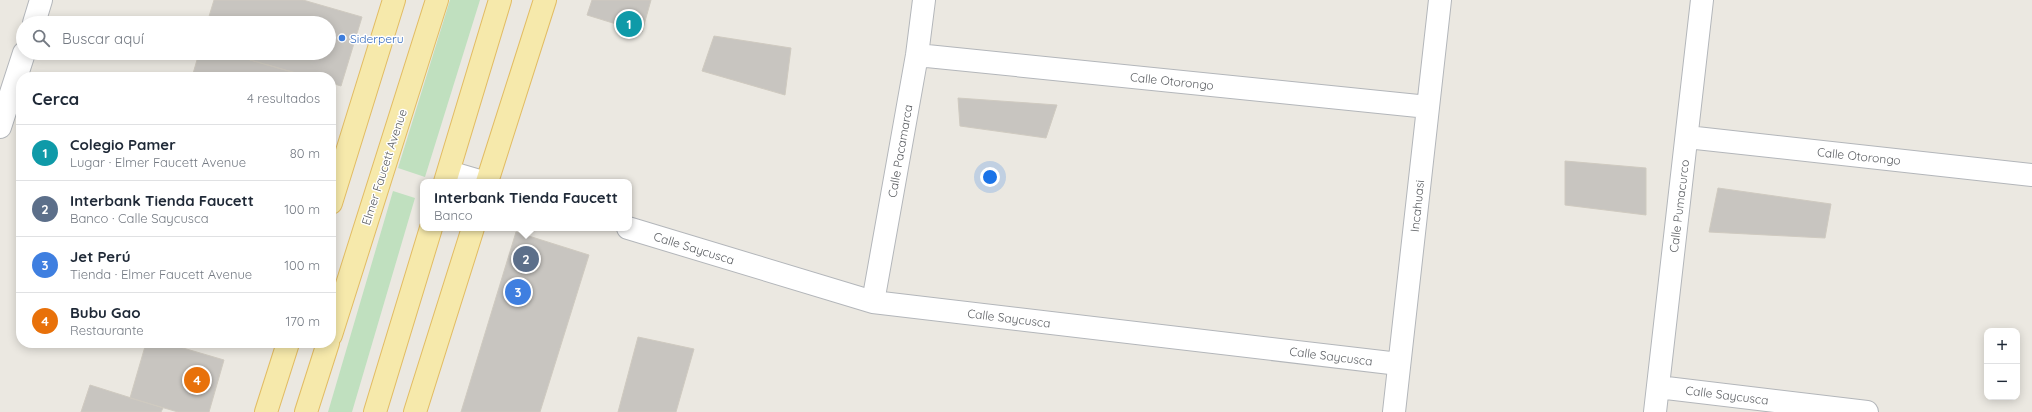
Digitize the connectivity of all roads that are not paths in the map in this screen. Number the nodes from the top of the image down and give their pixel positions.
1 (41, 0) edge
2 (394, 0) edge
3 (437, 0) edge
4 (500, 0) edge
5 (545, 0) edge
6 (924, 0) edge
7 (1440, 0) edge
8 (1702, 0) edge
9 (36, 16) edge
10 (917, 55) junction
11 (22, 60) edge
12 (18, 72) edge
13 (16, 78) edge
14 (1428, 106) junction
15 (0, 127) edge
16 (1687, 137) junction
17 (2032, 175) edge
18 (447, 177) edge
19 (461, 179) edge
20 (488, 179) edge
21 (336, 187) edge
22 (632, 229) edge
23 (430, 231) edge
24 (472, 231) edge
25 (873, 302) junction
26 (336, 319) edge
27 (286, 348) edge
28 (326, 348) edge
29 (1399, 364) junction
30 (1658, 387) junction
31 (266, 412) edge
32 (306, 412) edge
33 (375, 412) edge
34 (415, 412) edge
35 (1394, 412) edge
36 (1655, 412) edge
37 (1867, 412) edge

1 - 9 street
2 - 21 main road
3 - 26 main road, Elmer Faucett Avenue
4 - 18 main road
5 - 20 main road
6 - 10 street, Calle Pacamarca
7 - 14 street, Incahuasi
8 - 16 street, Calle Pumacurco
10 - 14 street, Calle Otorongo
10 - 25 street, Calle Pacamarca
11 - 12 street
13 - 15 street
14 - 29 street, Incahuasi
16 - 17 street, Calle Otorongo
16 - 30 street, Calle Pumacurco
18 - 19 street
22 - 25 street, Calle Saycusca
23 - 33 main road
24 - 34 main road
25 - 29 street, Calle Saycusca
27 - 31 main road
28 - 32 main road
29 - 35 street, Incahuasi
30 - 36 street, Calle Pumacurco
30 - 37 street, Calle Saycusca

